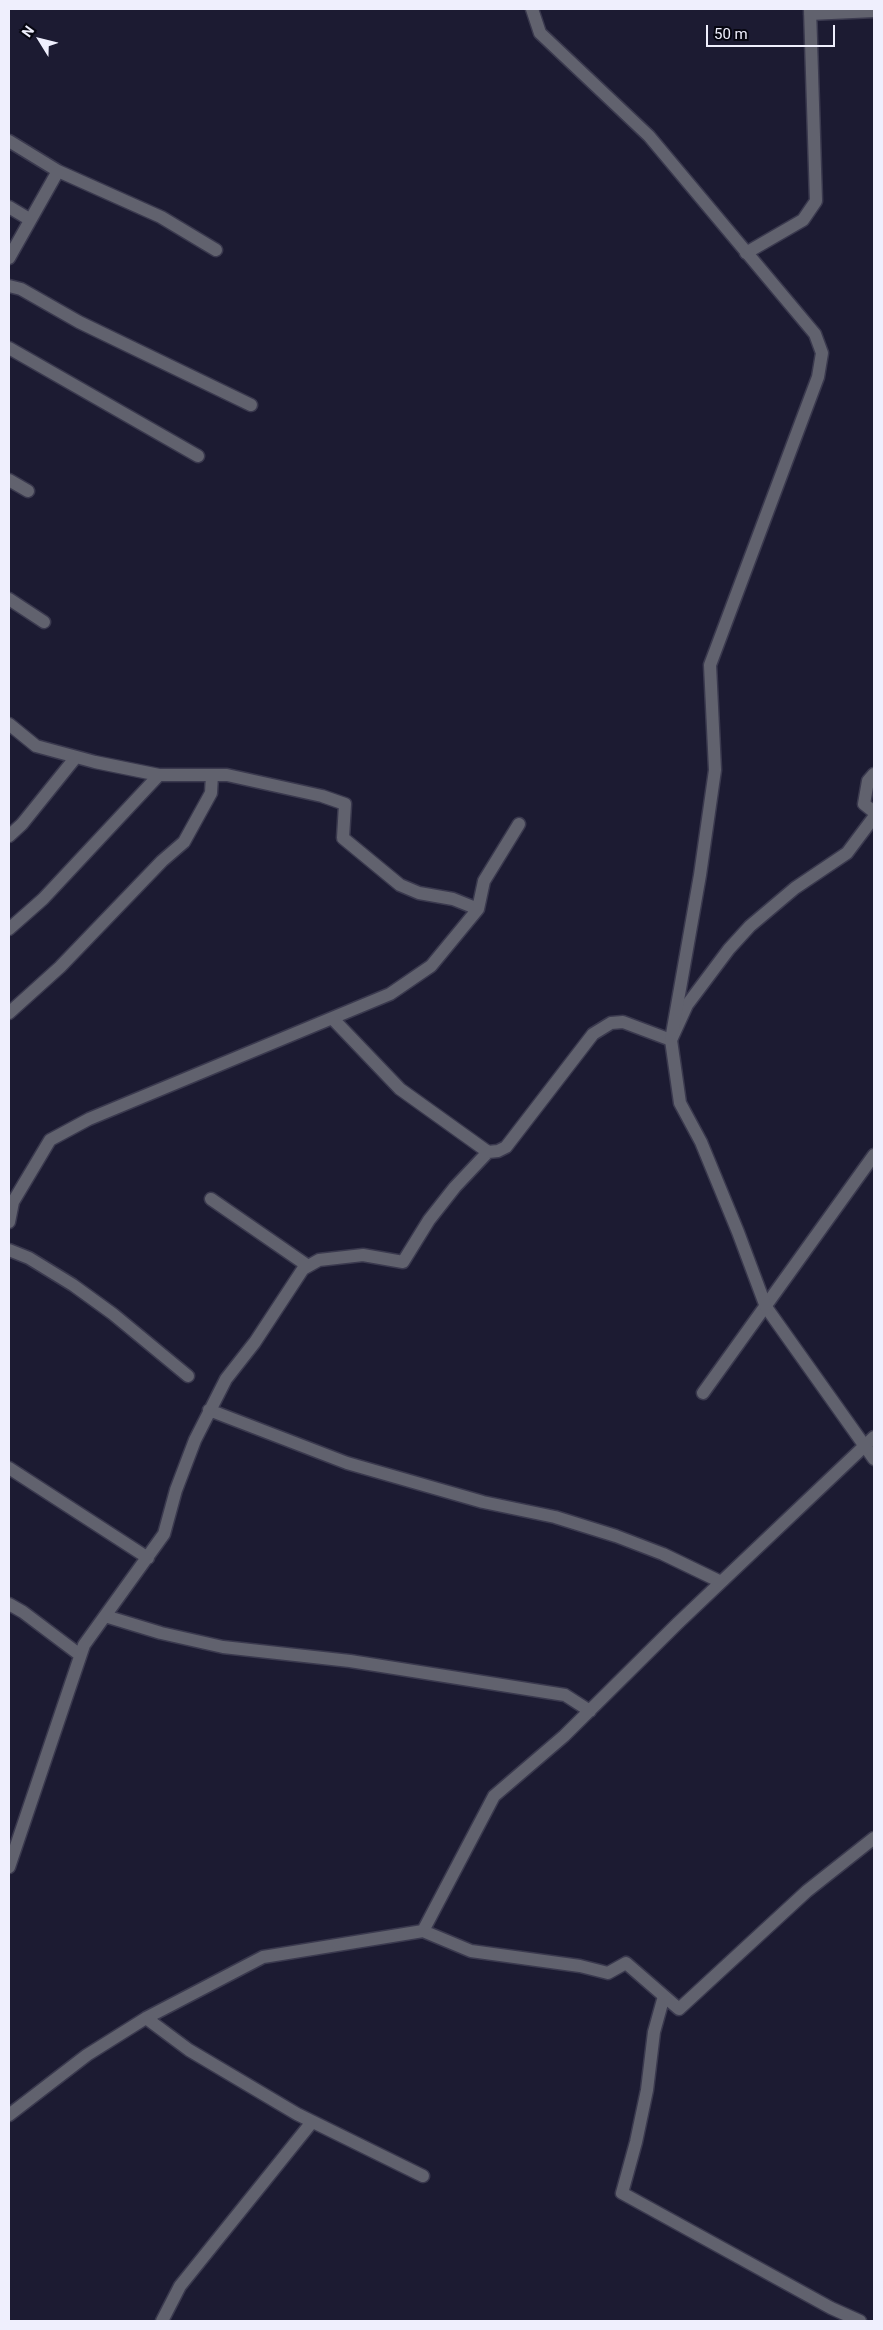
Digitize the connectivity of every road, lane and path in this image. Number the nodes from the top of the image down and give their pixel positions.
1 (532, 9) edge
2 (810, 11) edge
3 (874, 11) edge
4 (9, 141) edge
5 (58, 171) junction
6 (9, 207) edge
7 (29, 219) junction
8 (216, 250) dead end
9 (746, 253) junction
10 (9, 258) edge
11 (9, 286) edge
12 (9, 348) edge
13 (251, 405) dead end
14 (198, 456) dead end
15 (9, 480) edge
16 (28, 491) dead end
17 (9, 599) edge
18 (44, 622) dead end
19 (9, 724) edge
20 (76, 757) junction
21 (874, 774) edge
22 (159, 775) junction
23 (212, 775) junction
24 (874, 812) edge
25 (874, 817) edge
26 (518, 824) dead end
27 (9, 836) edge
28 (478, 909) junction
29 (9, 929) edge
30 (9, 1013) edge
31 (333, 1019) junction
32 (671, 1040) junction
33 (488, 1152) junction
34 (874, 1155) edge
35 (211, 1199) dead end
36 (9, 1222) edge
37 (9, 1250) edge
38 (308, 1266) junction
39 (766, 1308) junction
40 (188, 1376) dead end
41 (704, 1393) dead end
42 (209, 1410) junction
43 (874, 1437) edge
44 (865, 1446) junction
45 (874, 1459) edge
46 (9, 1468) edge
47 (148, 1558) junction
48 (721, 1582) junction
49 (9, 1604) edge
50 (105, 1616) junction
51 (80, 1655) junction
52 (590, 1711) junction
53 (874, 1838) edge
54 (9, 1867) edge
55 (423, 1931) junction
56 (664, 1996) junction
57 (146, 2018) junction
58 (9, 2116) edge
59 (312, 2122) junction
60 (423, 2176) dead end
61 (162, 2321) edge
62 (860, 2321) edge

1 - 9 street
2 - 3 street
2 - 9 street
4 - 5 street
5 - 7 street
5 - 8 street
6 - 7 street
7 - 10 street
9 - 32 street
11 - 13 street
12 - 14 street
15 - 16 street
17 - 18 street
19 - 20 street
20 - 22 street
20 - 27 street
21 - 24 street
22 - 23 street
22 - 29 street
23 - 28 street
23 - 30 street
25 - 32 street
26 - 28 street
28 - 31 street
31 - 33 street
31 - 36 street
32 - 33 street
32 - 39 street
33 - 38 street
34 - 39 street
35 - 38 street
37 - 40 street
38 - 42 street
39 - 41 street
39 - 44 street
42 - 47 street
42 - 48 street
43 - 44 street
44 - 45 street
44 - 48 street
46 - 47 street
47 - 50 street
48 - 52 street
49 - 51 street
50 - 51 street
50 - 52 street
51 - 54 street
52 - 55 street
53 - 56 street
55 - 56 street
55 - 57 street
56 - 62 street
57 - 58 street
57 - 59 street
59 - 60 street
59 - 61 street

